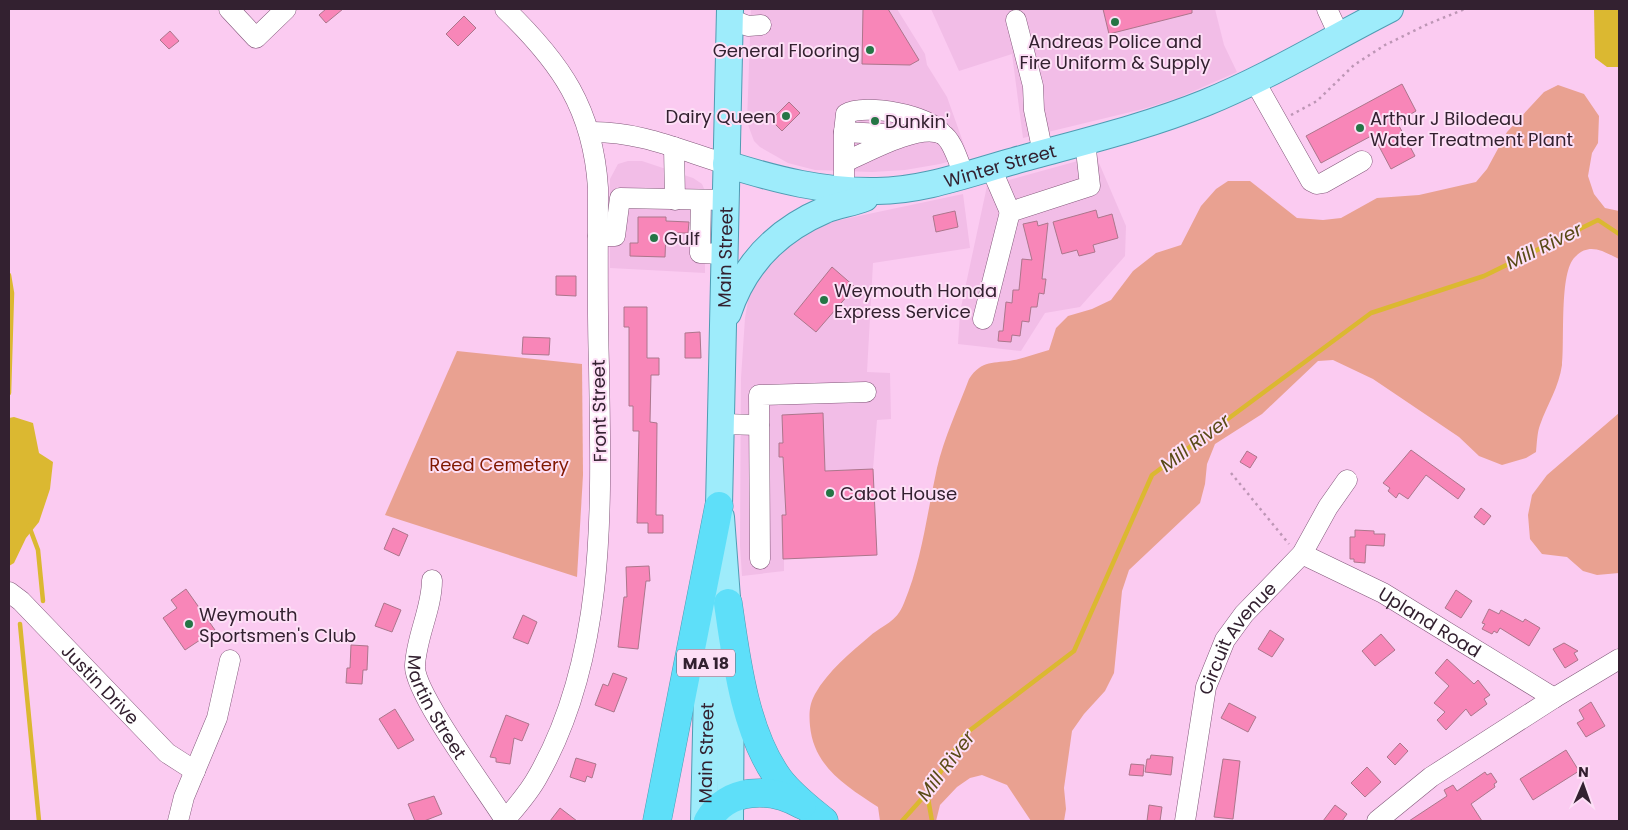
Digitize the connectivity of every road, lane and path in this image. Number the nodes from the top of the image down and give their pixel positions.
1 (229, 9) edge
2 (286, 9) edge
3 (505, 9) edge
4 (1327, 9) edge
5 (1390, 9) edge
6 (1465, 9) edge
7 (730, 14) edge
8 (1016, 20) dead end
9 (761, 25) dead end
10 (1339, 35) junction
11 (1254, 80) junction
12 (1278, 122) junction
13 (590, 132) junction
14 (844, 132) junction
15 (942, 134) junction
16 (906, 136) junction
17 (1085, 141) junction
18 (674, 147) junction
19 (1043, 153) junction
20 (845, 162) junction
21 (1362, 162) dead end
22 (726, 164) junction
23 (990, 168) junction
24 (964, 175) junction
25 (844, 190) junction
26 (879, 191) junction
27 (675, 200) junction
28 (713, 200) junction
29 (1010, 212) junction
30 (598, 236) junction
31 (983, 319) dead end
32 (724, 327) junction
33 (866, 392) dead end
34 (722, 424) junction
35 (759, 426) junction
36 (1231, 473) dead end
37 (1347, 480) dead end
38 (720, 506) junction
39 (1302, 554) junction
40 (760, 559) dead end
41 (432, 580) dead end
42 (9, 592) edge
43 (728, 603) junction
44 (1619, 659) edge
45 (230, 660) dead end
46 (1554, 698) junction
47 (195, 771) junction
48 (730, 810) edge
49 (820, 818) edge
50 (504, 820) edge
51 (178, 821) edge
52 (657, 821) edge
53 (704, 821) edge
54 (708, 821) edge
55 (1185, 821) edge
56 (1377, 821) edge

1 - 2 street
3 - 13 street, Front Street
4 - 10 street
5 - 10 main road, Winter Street
6 - 12 path
7 - 9 street
7 - 22 main road, Main Street / MA 18
8 - 19 street
10 - 11 main road, Winter Street
11 - 12 street
11 - 17 main road, Winter Street
12 - 21 street
13 - 18 street, Winter Street
13 - 30 street, Front Street
14 - 15 street
14 - 16 street
14 - 20 street
15 - 16 street
15 - 24 street
16 - 20 street
17 - 19 main road, Winter Street
17 - 29 street
18 - 22 street, Winter Street
18 - 27 street
19 - 23 main road, Winter Street
20 - 25 street
22 - 25 main road, Winter Street
22 - 28 main road, Main Street / MA 18
23 - 24 main road, Winter Street
23 - 29 street
24 - 26 main road, Winter Street
25 - 26 main road, Winter Street
26 - 32 main road
27 - 28 street
27 - 30 street
28 - 32 main road, Main Street / MA 18
29 - 31 street
30 - 50 street, Front Street
32 - 34 main road, Main Street / MA 18
33 - 35 street
34 - 35 street
34 - 38 main road, Main Street / MA 18
35 - 40 street
36 - 39 path
37 - 39 street, Circuit Avenue
38 - 43 main road, Main Street / MA 18
38 - 52 highway
38 - 53 main road, Main Street / MA 18
39 - 46 street, Upland Road
39 - 55 street, Circuit Avenue
41 - 50 street, Martin Street
42 - 47 street, Justin Drive
43 - 48 main road, Main Street / MA 18
43 - 49 highway
44 - 46 street
45 - 47 street
46 - 56 street
47 - 51 street
48 - 49 highway
48 - 54 highway

